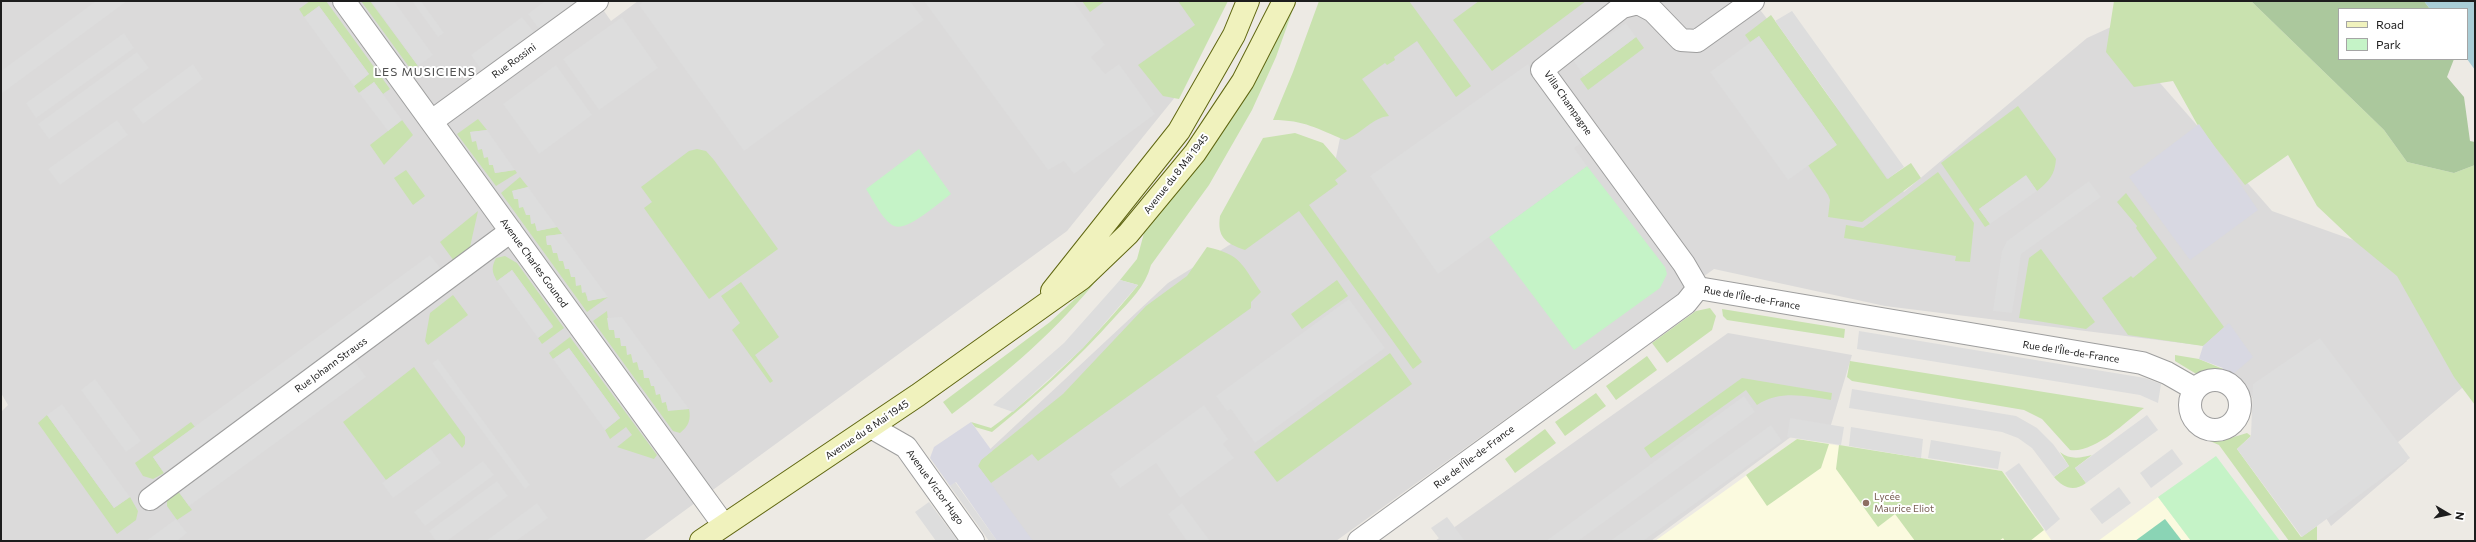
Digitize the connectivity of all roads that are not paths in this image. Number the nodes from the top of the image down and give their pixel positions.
1 (344, 1) edge
2 (597, 1) edge
3 (1248, 1) edge
4 (1284, 1) edge
5 (1753, 1) edge
6 (432, 121) junction
7 (512, 231) junction
8 (1698, 288) junction
9 (1031, 317) junction
10 (2195, 389) dead end
11 (871, 427) junction
12 (150, 499) dead end
13 (723, 524) junction
14 (700, 541) edge
15 (973, 541) edge
16 (1358, 541) edge

1 - 6 street, Avenue Charles Gounod
2 - 6 street, Rue Rossini
3 - 9 main road, Avenue du 8 Mai 1945
4 - 9 main road, Avenue du 8 Mai 1945
5 - 8 street, Villa Champagne
6 - 7 street, Avenue Charles Gounod
7 - 12 street, Rue Johann Strauss
7 - 13 street, Avenue Charles Gounod
8 - 10 street, Rue de l'Île-de-France
8 - 16 street, Rue de l'Île-de-France
9 - 11 main road, Avenue du 8 Mai 1945
11 - 13 main road, Avenue du 8 Mai 1945
11 - 15 street, Avenue Victor Hugo
13 - 14 main road, Avenue du 8 Mai 1945

